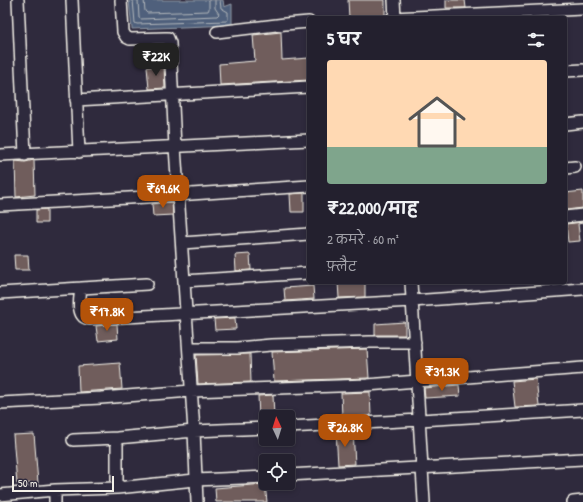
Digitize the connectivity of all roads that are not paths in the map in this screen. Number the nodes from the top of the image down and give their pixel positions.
1 (18, 0) edge
2 (72, 0) edge
3 (121, 0) edge
4 (394, 0) edge
5 (583, 9) edge
6 (395, 16) edge
7 (437, 16) edge
8 (307, 22) edge
9 (217, 32) dead end
10 (583, 70) edge
11 (567, 71) edge
12 (307, 87) edge
13 (173, 94) junction
14 (76, 100) junction
15 (583, 122) edge
16 (567, 124) edge
17 (307, 140) edge
18 (175, 147) junction
19 (79, 152) junction
20 (0, 155) edge
21 (25, 155) junction
22 (307, 186) edge
23 (179, 195) junction
24 (0, 204) edge
25 (583, 215) edge
26 (567, 217) edge
27 (307, 234) edge
28 (182, 243) junction
29 (307, 273) edge
30 (184, 281) junction
31 (147, 284) dead end
32 (411, 284) edge
33 (81, 288) junction
34 (583, 289) edge
35 (0, 293) edge
36 (412, 301) junction
37 (186, 314) junction
38 (415, 342) junction
39 (189, 348) junction
40 (583, 368) edge
41 (417, 380) junction
42 (192, 391) junction
43 (0, 402) edge
44 (583, 410) edge
45 (420, 420) junction
46 (295, 427) edge
47 (259, 428) edge
48 (194, 431) junction
49 (117, 438) junction
50 (73, 440) dead end
51 (583, 459) edge
52 (421, 468) junction
53 (295, 476) edge
54 (259, 477) edge
55 (195, 480) junction
56 (117, 488) junction
57 (55, 490) junction
58 (0, 495) edge
59 (583, 501) edge
60 (55, 502) edge
61 (197, 502) edge
62 (424, 502) edge
63 (573, 502) edge

1 - 21 street
2 - 14 street
3 - 13 street
4 - 6 street
5 - 7 street
8 - 9 street
10 - 11 street
12 - 13 street
13 - 14 street
13 - 18 street
14 - 19 street
15 - 16 street
17 - 18 street
18 - 19 street
18 - 23 street
19 - 21 street
20 - 21 street
22 - 23 street
23 - 24 street
23 - 28 street
25 - 26 street
27 - 28 street
28 - 30 street
29 - 30 street
30 - 37 street
31 - 33 street
32 - 36 street
33 - 35 street
33 - 37 street
34 - 36 street
36 - 37 street
36 - 38 street
37 - 39 street
38 - 39 street
38 - 41 street
39 - 42 street
40 - 41 street
41 - 42 street
41 - 45 street
42 - 43 street
42 - 48 street
44 - 45 street
45 - 46 street
45 - 52 street
47 - 48 street
48 - 49 street
48 - 55 street
49 - 50 street
49 - 56 street
51 - 52 street
52 - 53 street
52 - 62 street
54 - 55 street
55 - 56 street
55 - 61 street
56 - 57 street
57 - 58 street
57 - 60 street
59 - 63 street

